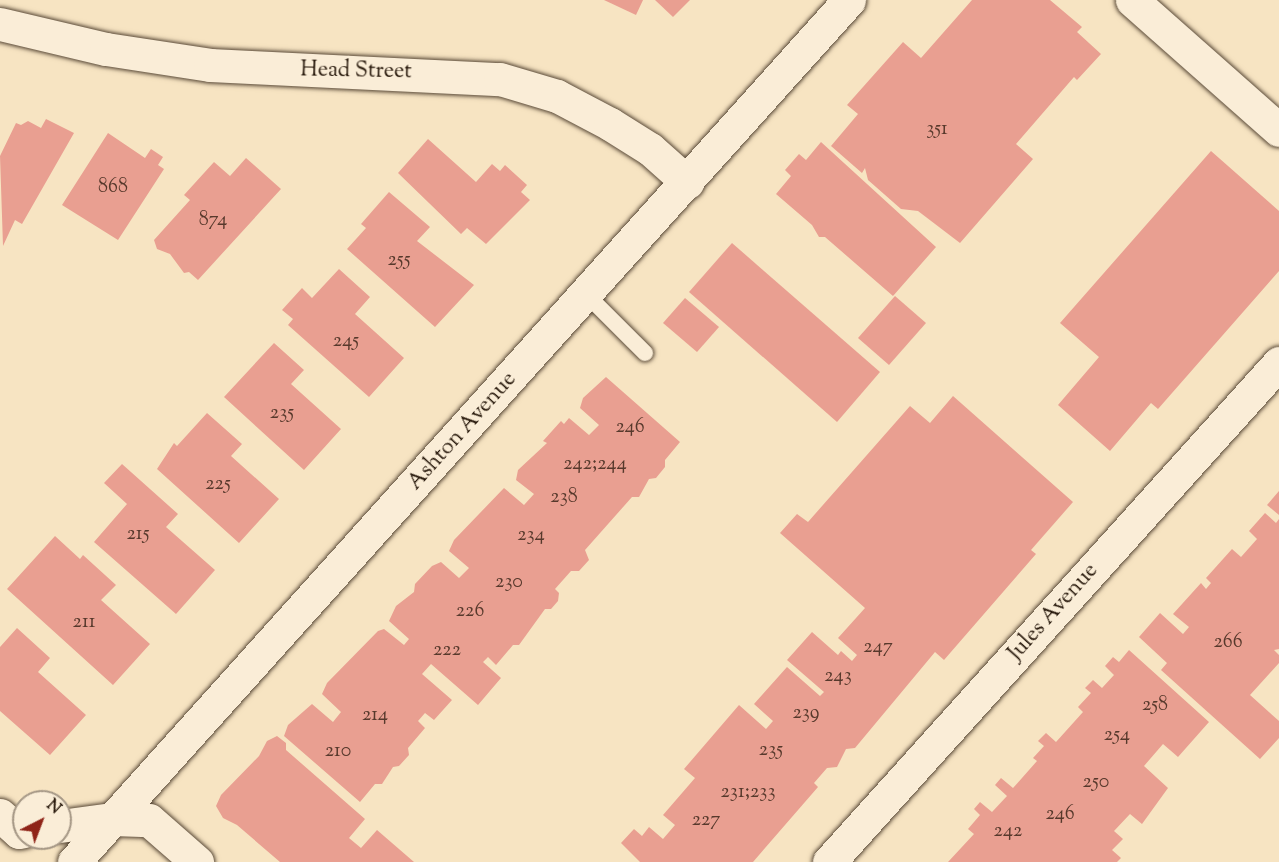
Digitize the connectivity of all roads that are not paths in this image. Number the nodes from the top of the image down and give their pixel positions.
1 (849, 0) edge
2 (1137, 2) edge
3 (0, 24) edge
4 (1279, 130) edge
5 (687, 182) junction
6 (586, 295) junction
7 (645, 353) dead end
8 (1279, 363) edge
9 (0, 815) edge
10 (112, 819) junction
11 (72, 824) edge
12 (12, 826) edge
13 (74, 862) edge
14 (197, 862) edge
15 (829, 862) edge

1 - 5 street, Ashton Avenue
2 - 4 street
3 - 5 street, Head Street
5 - 6 street, Ashton Avenue
6 - 7 lane
6 - 10 street, Ashton Avenue
8 - 15 street, Jules Avenue
9 - 12 street
10 - 11 street
10 - 13 street, Ashton Avenue
10 - 14 street

